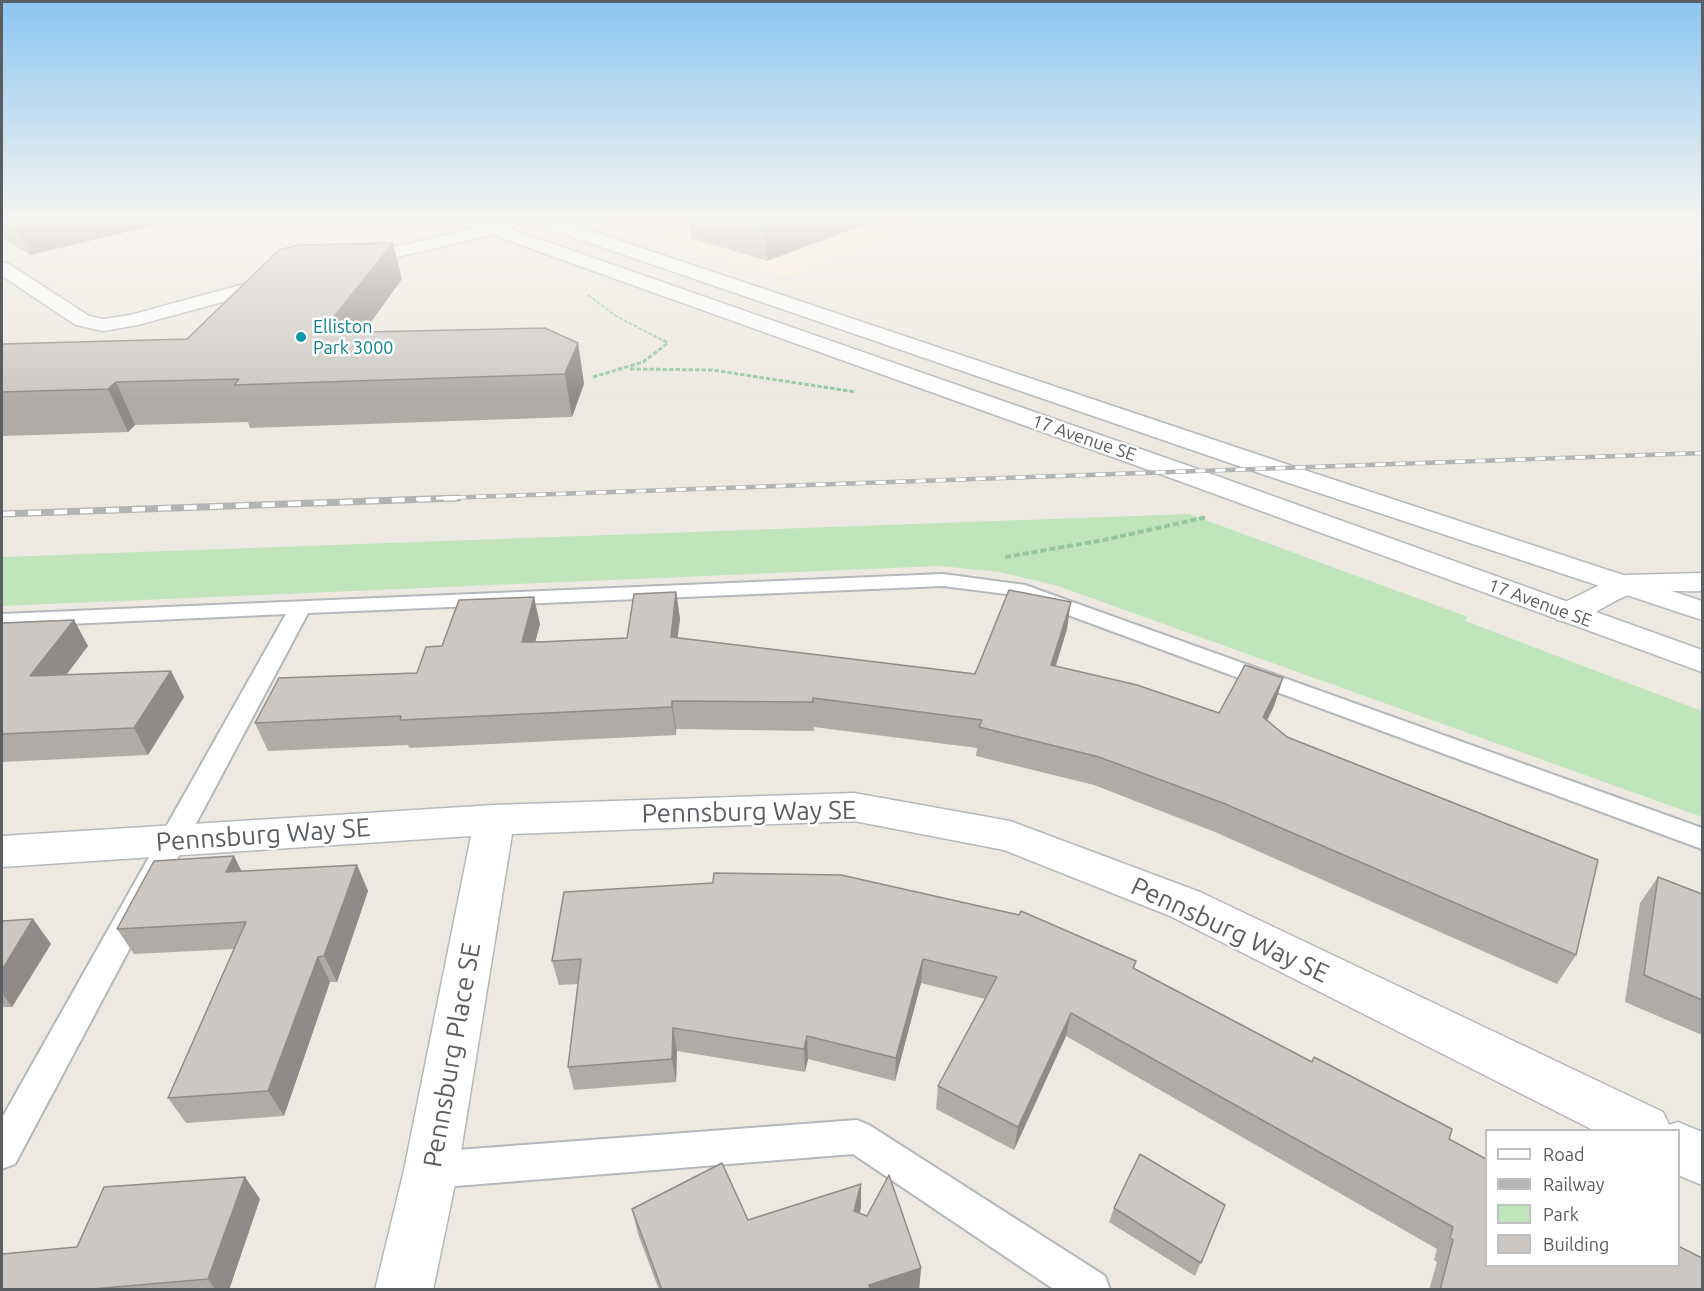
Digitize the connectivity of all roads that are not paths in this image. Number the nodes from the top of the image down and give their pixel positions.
1 (18, 278) edge
2 (288, 278) edge
3 (641, 278) edge
4 (712, 278) edge
5 (1702, 582) edge
6 (1627, 584) junction
7 (300, 608) junction
8 (1702, 610) edge
9 (1568, 614) junction
10 (2, 620) edge
11 (1702, 662) edge
12 (494, 820) junction
13 (1702, 839) edge
14 (172, 841) junction
15 (2, 852) edge
16 (1641, 1129) edge
17 (1680, 1148) edge
18 (2, 1152) edge
19 (1702, 1159) edge
20 (431, 1170) junction
21 (404, 1290) edge
22 (1090, 1290) edge

1 - 2 main road
3 - 9 main road, 17 Avenue SE
4 - 6 main road, 17 Avenue SE
5 - 6 main road
6 - 8 main road, 17 Avenue SE
6 - 9 main road
7 - 10 lane
7 - 13 lane
7 - 14 lane
9 - 11 main road, 17 Avenue SE
12 - 14 main road, Pennsburg Way SE
12 - 16 main road, Pennsburg Way SE
12 - 20 main road, Pennsburg Place SE
14 - 15 main road, Pennsburg Way SE
14 - 18 lane
17 - 19 main road
20 - 21 main road, Pennsburg Place SE
20 - 22 lane

